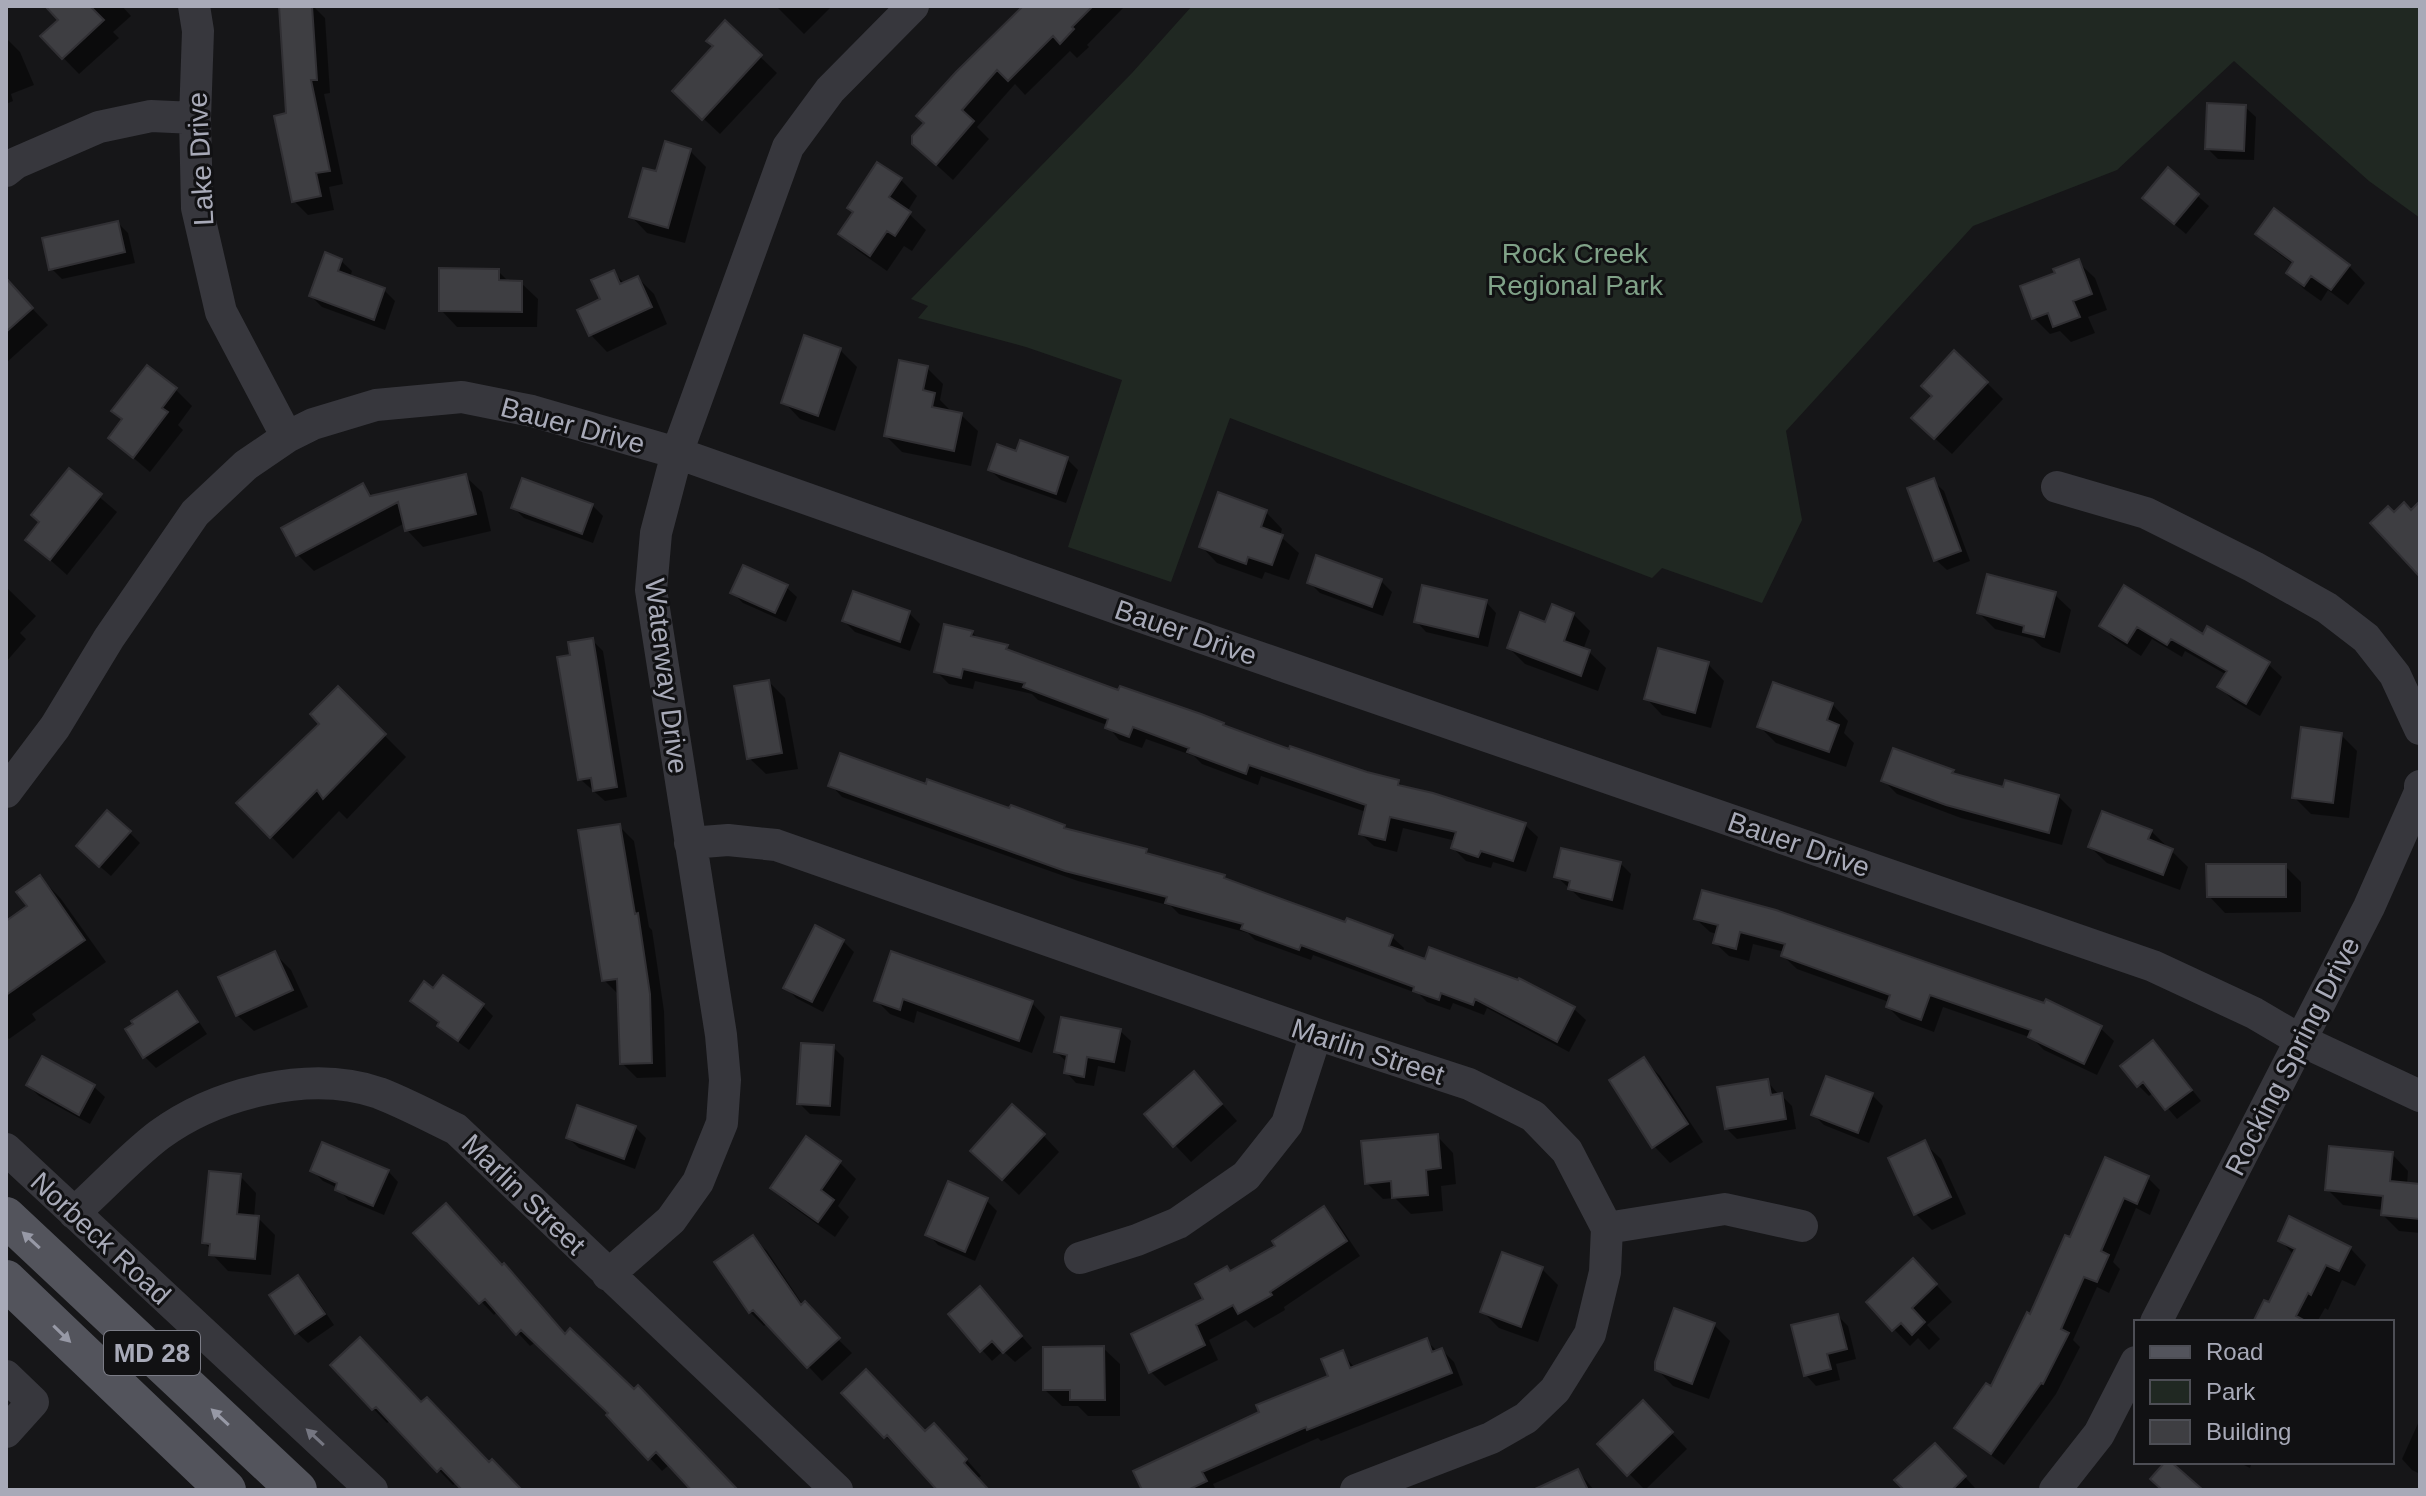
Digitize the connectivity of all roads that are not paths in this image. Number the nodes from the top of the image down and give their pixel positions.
1 (194, 6) edge
2 (913, 6) edge
3 (195, 118) junction
4 (6, 171) edge
5 (287, 437) junction
6 (677, 453) junction
7 (2057, 487) dead end
8 (55, 727) junction
9 (2420, 729) edge
10 (6, 770) edge
11 (2420, 786) edge
12 (6, 792) edge
13 (690, 843) junction
14 (1316, 1034) junction
15 (2300, 1040) junction
16 (2420, 1096) edge
17 (6, 1149) edge
18 (74, 1213) junction
19 (6, 1217) edge
20 (1802, 1226) dead end
21 (1607, 1228) junction
22 (1080, 1258) dead end
23 (608, 1275) junction
24 (6, 1280) edge
25 (2157, 1320) edge
26 (2134, 1366) edge
27 (6, 1376) edge
28 (6, 1432) edge
29 (226, 1490) edge
30 (297, 1490) edge
31 (372, 1490) edge
32 (837, 1490) edge
33 (1356, 1490) edge
34 (2055, 1490) edge

1 - 3 street, Lake Drive
2 - 6 street, Waterway Drive
3 - 4 street
3 - 5 street, Lake Drive
5 - 6 street, Bauer Drive
5 - 8 street, Bauer Drive
6 - 13 street, Waterway Drive
6 - 15 street, Bauer Drive
7 - 9 street
8 - 10 street, Bauer Drive
8 - 12 street, Bauer Drive
11 - 15 street, Rocking Spring Drive
13 - 14 street, Marlin Street
13 - 23 street, Waterway Drive
14 - 21 street, Marlin Street
14 - 22 street
15 - 16 street, Bauer Drive
15 - 25 street, Rocking Spring Drive
17 - 18 street, Norbeck Road
18 - 23 street, Marlin Street
31 -> 18 street, Norbeck Road
30 -> 19 main road, Norbeck Road / MD 28
20 - 21 street
21 - 33 street
23 - 32 street, Marlin Street
24 -> 29 main road, MD 28
26 - 34 street
27 - 28 street

